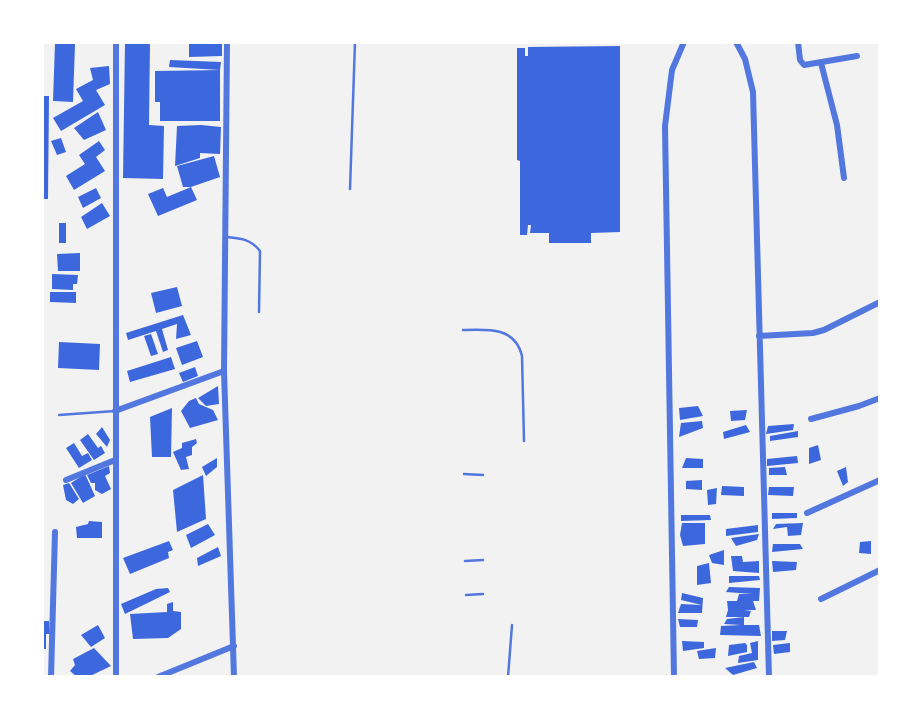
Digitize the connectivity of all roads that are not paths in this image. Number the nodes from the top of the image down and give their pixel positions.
1 (116, 42) edge
2 (227, 42) edge
3 (355, 42) edge
4 (684, 42) edge
5 (736, 42) edge
6 (798, 42) edge
7 (857, 55) dead end
8 (821, 63) junction
9 (844, 178) dead end
10 (351, 189) dead end
11 (225, 237) junction
12 (880, 302) edge
13 (259, 312) dead end
14 (463, 330) dead end
15 (760, 336) junction
16 (224, 371) junction
17 (880, 398) edge
18 (115, 411) junction
19 (59, 415) dead end
20 (811, 419) dead end
21 (524, 441) dead end
22 (115, 460) junction
23 (464, 474) dead end
24 (483, 475) dead end
25 (66, 480) dead end
26 (880, 480) edge
27 (807, 513) dead end
28 (55, 533) dead end
29 (483, 560) dead end
30 (465, 561) dead end
31 (880, 570) edge
32 (483, 594) dead end
33 (466, 595) dead end
34 (821, 599) dead end
35 (512, 625) dead end
36 (233, 646) junction
37 (51, 677) edge
38 (116, 677) edge
39 (158, 677) edge
40 (234, 677) edge
41 (508, 677) edge
42 (674, 677) edge
43 (769, 677) edge

1 - 18 street
2 - 11 street
3 - 10 lane
4 - 42 street
5 - 15 street
6 - 8 street
7 - 8 street
8 - 9 street
11 - 13 lane
11 - 16 street
12 - 15 street
14 - 21 lane
15 - 43 street
16 - 18 street
16 - 36 street
17 - 20 street
18 - 19 lane
18 - 22 street
22 - 25 street
22 - 38 street
23 - 24 lane
26 - 27 street
28 - 37 street
29 - 30 lane
31 - 34 street
32 - 33 lane
35 - 41 lane
36 - 39 street
36 - 40 street

